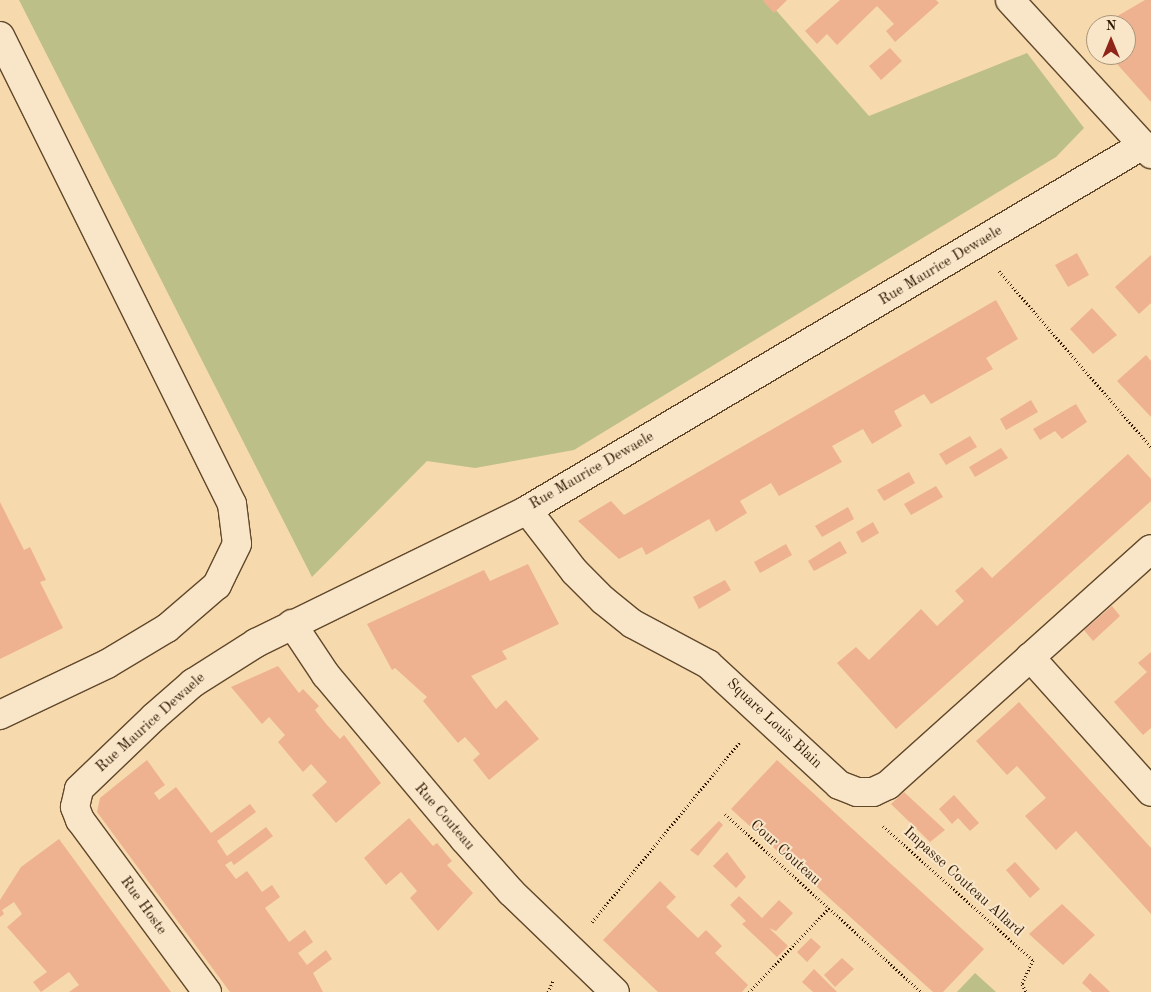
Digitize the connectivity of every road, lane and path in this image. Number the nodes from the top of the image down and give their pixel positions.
1 (1010, 0) edge
2 (0, 36) edge
3 (1147, 150) edge
4 (976, 245) junction
5 (1151, 446) edge
6 (526, 510) junction
7 (1151, 549) edge
8 (292, 624) junction
9 (1030, 657) junction
10 (763, 714) junction
11 (0, 715) edge
12 (1149, 787) edge
13 (857, 792) junction
14 (725, 814) dead end
15 (80, 820) joint
16 (830, 908) junction
17 (572, 950) junction
18 (207, 992) edge
19 (548, 992) edge
20 (615, 992) edge
21 (749, 992) edge
22 (922, 992) edge
23 (1026, 992) edge

1 - 3 street
2 - 11 street
3 - 4 street, Rue Maurice Dewaele
4 - 5 path
4 - 6 street, Rue Maurice Dewaele
6 - 8 street, Rue Maurice Dewaele
6 - 10 street, Square Louis Blain
7 - 9 street
8 - 15 street, Rue Maurice Dewaele
8 - 17 street, Rue Couteau
9 - 12 street
9 - 13 street
10 - 13 street, Square Louis Blain
10 - 17 path
13 - 23 path, Impasse Couteau Allard
14 - 16 path, Cour Couteau
15 - 18 street, Rue Hoste
16 - 21 path
16 - 22 path, Cour Couteau
17 - 19 path
17 - 20 street, Rue Couteau

